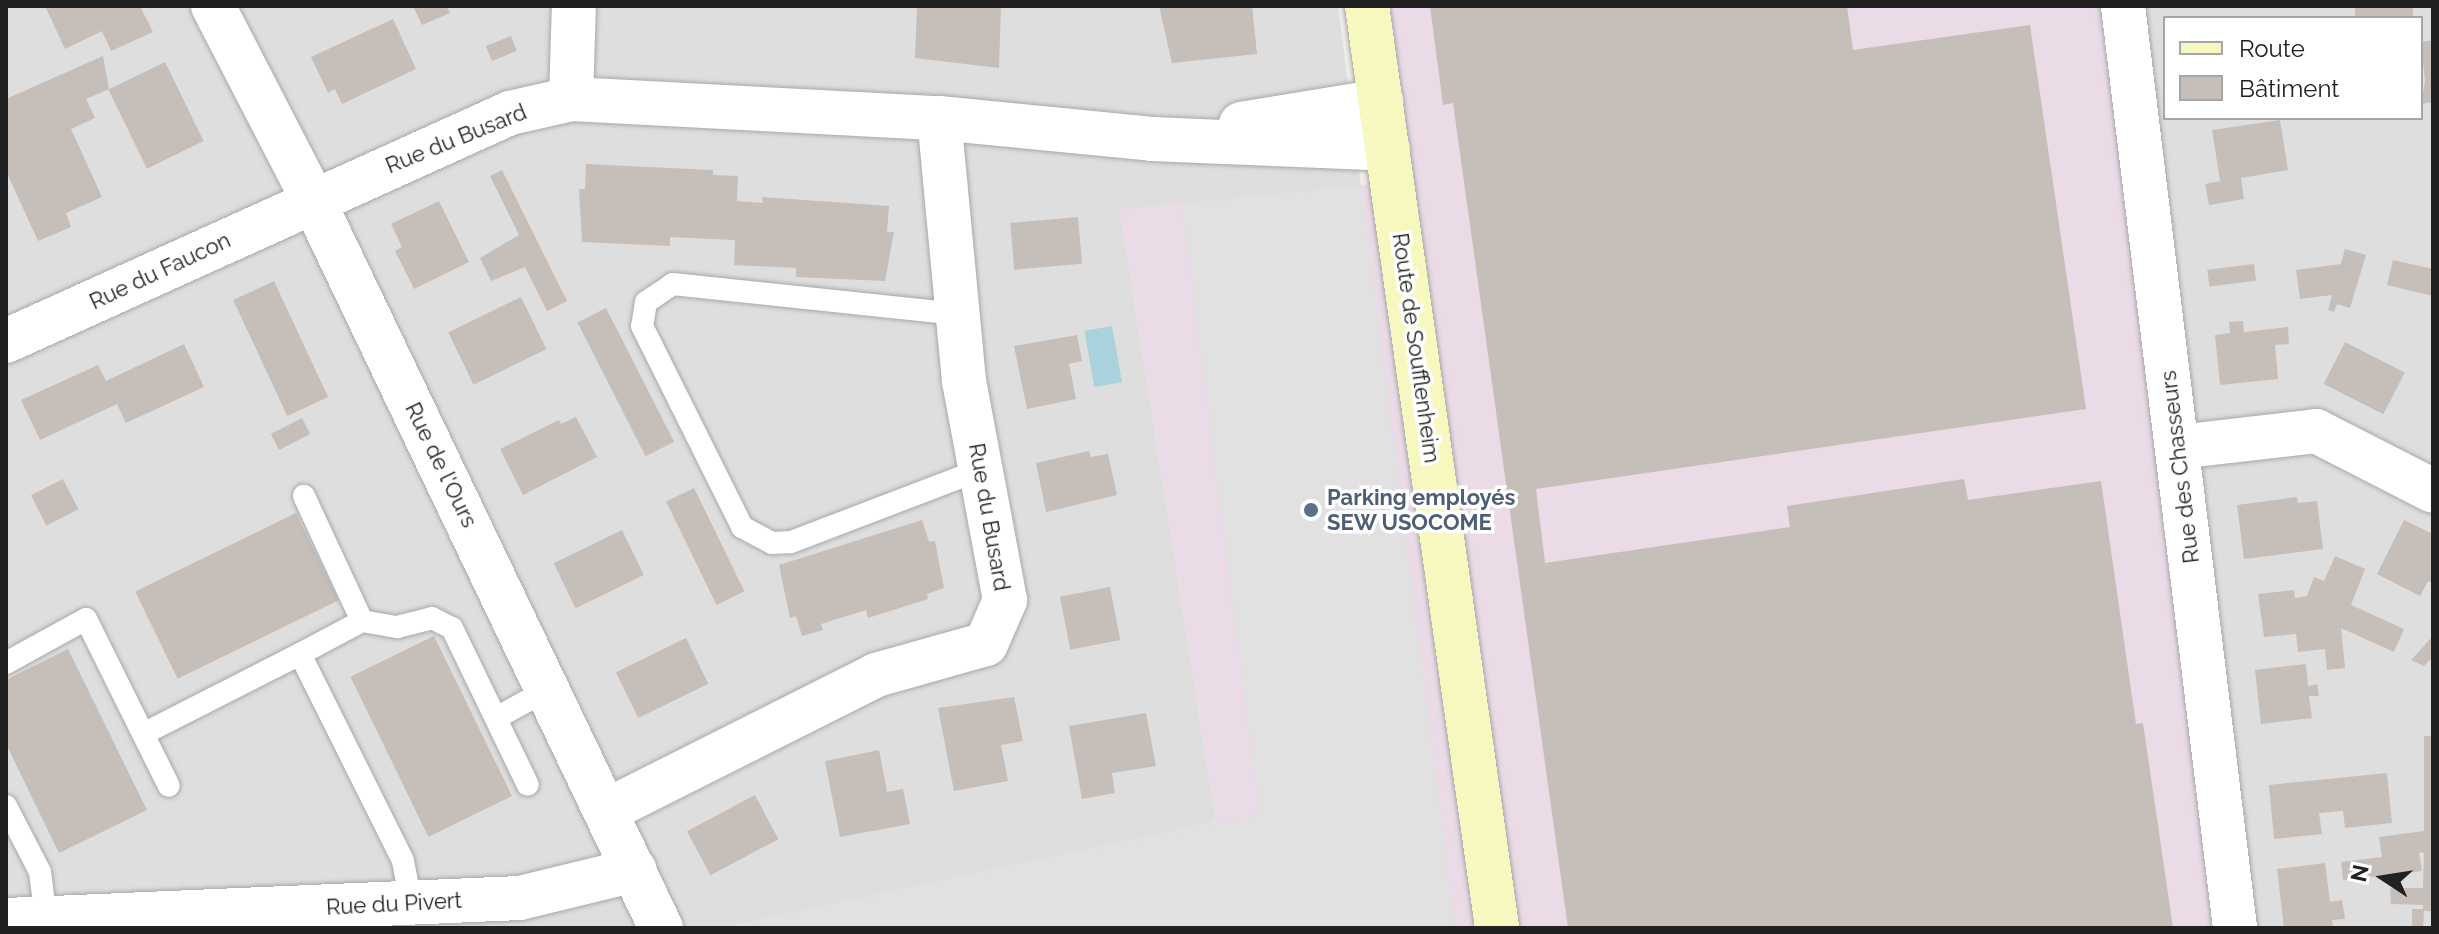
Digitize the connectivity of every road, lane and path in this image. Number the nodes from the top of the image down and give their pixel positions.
1 (213, 6) edge
2 (574, 6) edge
3 (1367, 6) edge
4 (2123, 6) edge
5 (571, 99) junction
6 (1381, 101) junction
7 (939, 118) junction
8 (1152, 139) junction
9 (1388, 149) junction
10 (313, 200) junction
11 (958, 314) junction
12 (6, 341) edge
13 (2178, 447) junction
14 (980, 470) junction
15 (2433, 491) edge
16 (304, 496) dead end
17 (362, 621) junction
18 (300, 654) junction
19 (6, 663) edge
20 (549, 689) junction
21 (496, 718) junction
22 (143, 734) junction
23 (528, 785) dead end
24 (169, 786) dead end
25 (6, 806) edge
26 (608, 810) junction
27 (635, 870) junction
28 (411, 903) junction
29 (26, 919) edge
30 (228, 920) edge
31 (661, 928) edge
32 (1497, 928) edge
33 (2235, 928) edge

1 - 10 street, Rue de l'Ours
2 - 5 street
3 - 6 main road, Route de Soufflenheim
4 - 13 street, Rue des Chasseurs
5 - 7 street, Rue du Busard
5 - 10 street, Rue du Busard
6 - 8 street, Rue du Busard
6 - 9 main road, Route de Soufflenheim
7 - 8 street, Rue du Busard
7 - 11 street, Rue du Busard
8 - 9 street, Rue du Busard
9 - 32 main road, Route de Soufflenheim
10 - 12 street, Rue du Faucon
10 - 20 street, Rue de l'Ours
11 - 14 street, Rue du Busard
11 - 14 lane
13 - 15 street
13 - 33 street, Rue des Chasseurs
14 - 26 street, Rue du Busard
16 - 17 lane
17 - 18 lane
17 - 21 lane
18 - 22 lane
18 - 28 lane
19 - 22 lane
20 - 21 lane
20 - 26 street, Rue de l'Ours
21 - 23 lane
22 - 24 lane
25 - 29 lane
26 - 27 street, Rue de l'Ours
27 - 28 street, Rue du Pivert
27 - 31 street, Rue de l'Ours
28 - 30 street, Rue du Pivert
29 - 30 street, Rue du Pivert

